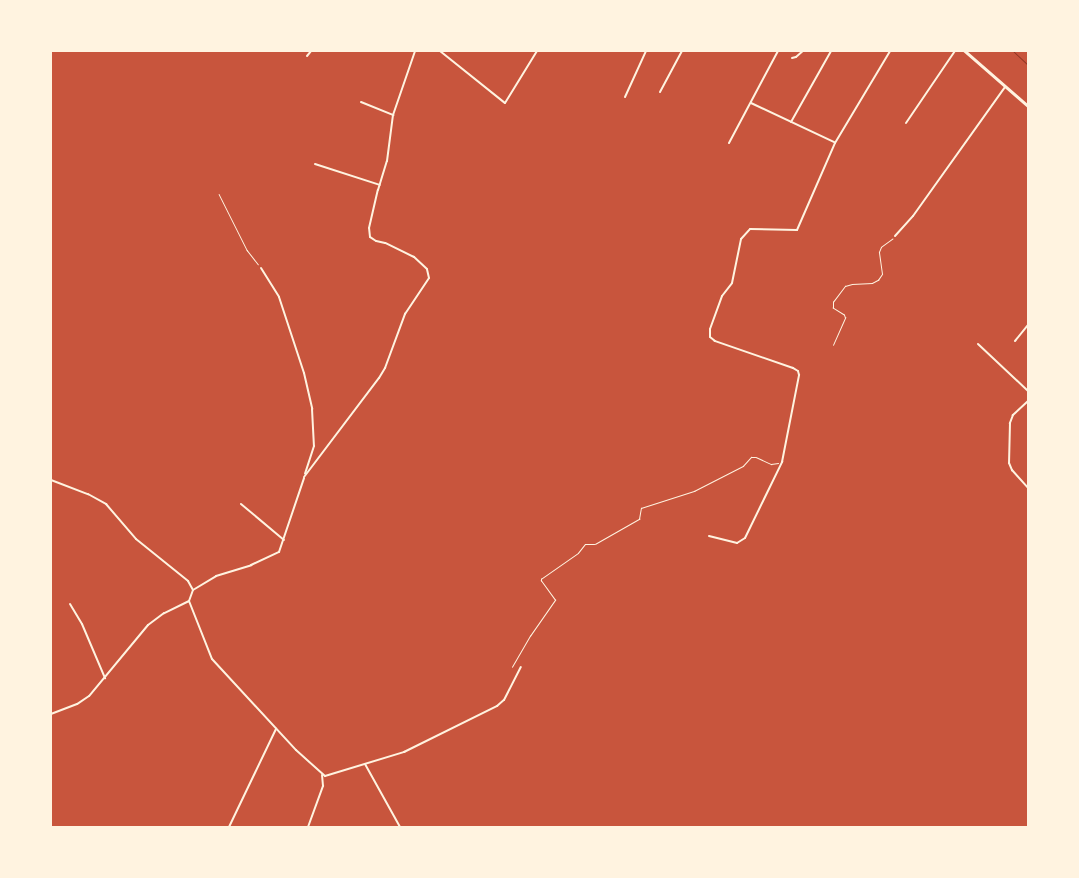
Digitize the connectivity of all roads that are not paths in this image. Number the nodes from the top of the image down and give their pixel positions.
1 (311, 51) edge
2 (415, 51) edge
3 (440, 51) edge
4 (537, 51) edge
5 (646, 51) edge
6 (682, 51) edge
7 (778, 51) edge
8 (803, 51) edge
9 (832, 51) edge
10 (890, 51) edge
11 (955, 51) edge
12 (965, 51) edge
13 (307, 56) dead end
14 (792, 58) dead end
15 (1005, 87) junction
16 (660, 92) dead end
17 (626, 97) dead end
18 (361, 102) dead end
19 (750, 102) junction
20 (1028, 106) edge
21 (393, 115) junction
22 (791, 122) junction
23 (906, 123) dead end
24 (729, 143) dead end
25 (835, 143) junction
26 (315, 164) dead end
27 (380, 185) junction
28 (895, 236) road end
29 (261, 268) road end
30 (1028, 325) edge
31 (1015, 341) dead end
32 (978, 344) dead end
33 (1028, 391) edge
34 (1028, 401) edge
35 (304, 478) junction
36 (51, 480) edge
37 (1028, 488) edge
38 (241, 504) dead end
39 (709, 536) dead end
40 (284, 540) junction
41 (193, 590) junction
42 (188, 601) junction
43 (70, 604) dead end
44 (521, 667) dead end
45 (105, 678) junction
46 (51, 714) edge
47 (276, 729) junction
48 (365, 764) junction
49 (322, 775) junction
50 (229, 827) edge
51 (308, 827) edge
52 (400, 827) edge

1 - 13 street
2 - 21 street
3 - 4 street
5 - 17 street
6 - 16 street
7 - 19 street
8 - 14 street
9 - 22 street
10 - 25 street
11 - 23 street
12 - 15 main road
15 - 20 main road
15 - 28 street
18 - 21 street
19 - 22 street
19 - 24 street
21 - 27 street
22 - 25 street
25 - 39 street
26 - 27 street
27 - 35 street
29 - 35 street
30 - 31 street
32 - 33 street
34 - 37 street
35 - 40 street
36 - 41 street
38 - 40 street
40 - 41 street
41 - 42 street
42 - 45 street
42 - 47 street
43 - 45 street
44 - 48 street
45 - 46 street
47 - 49 street
47 - 50 street
48 - 49 street
48 - 52 street
49 - 51 street

